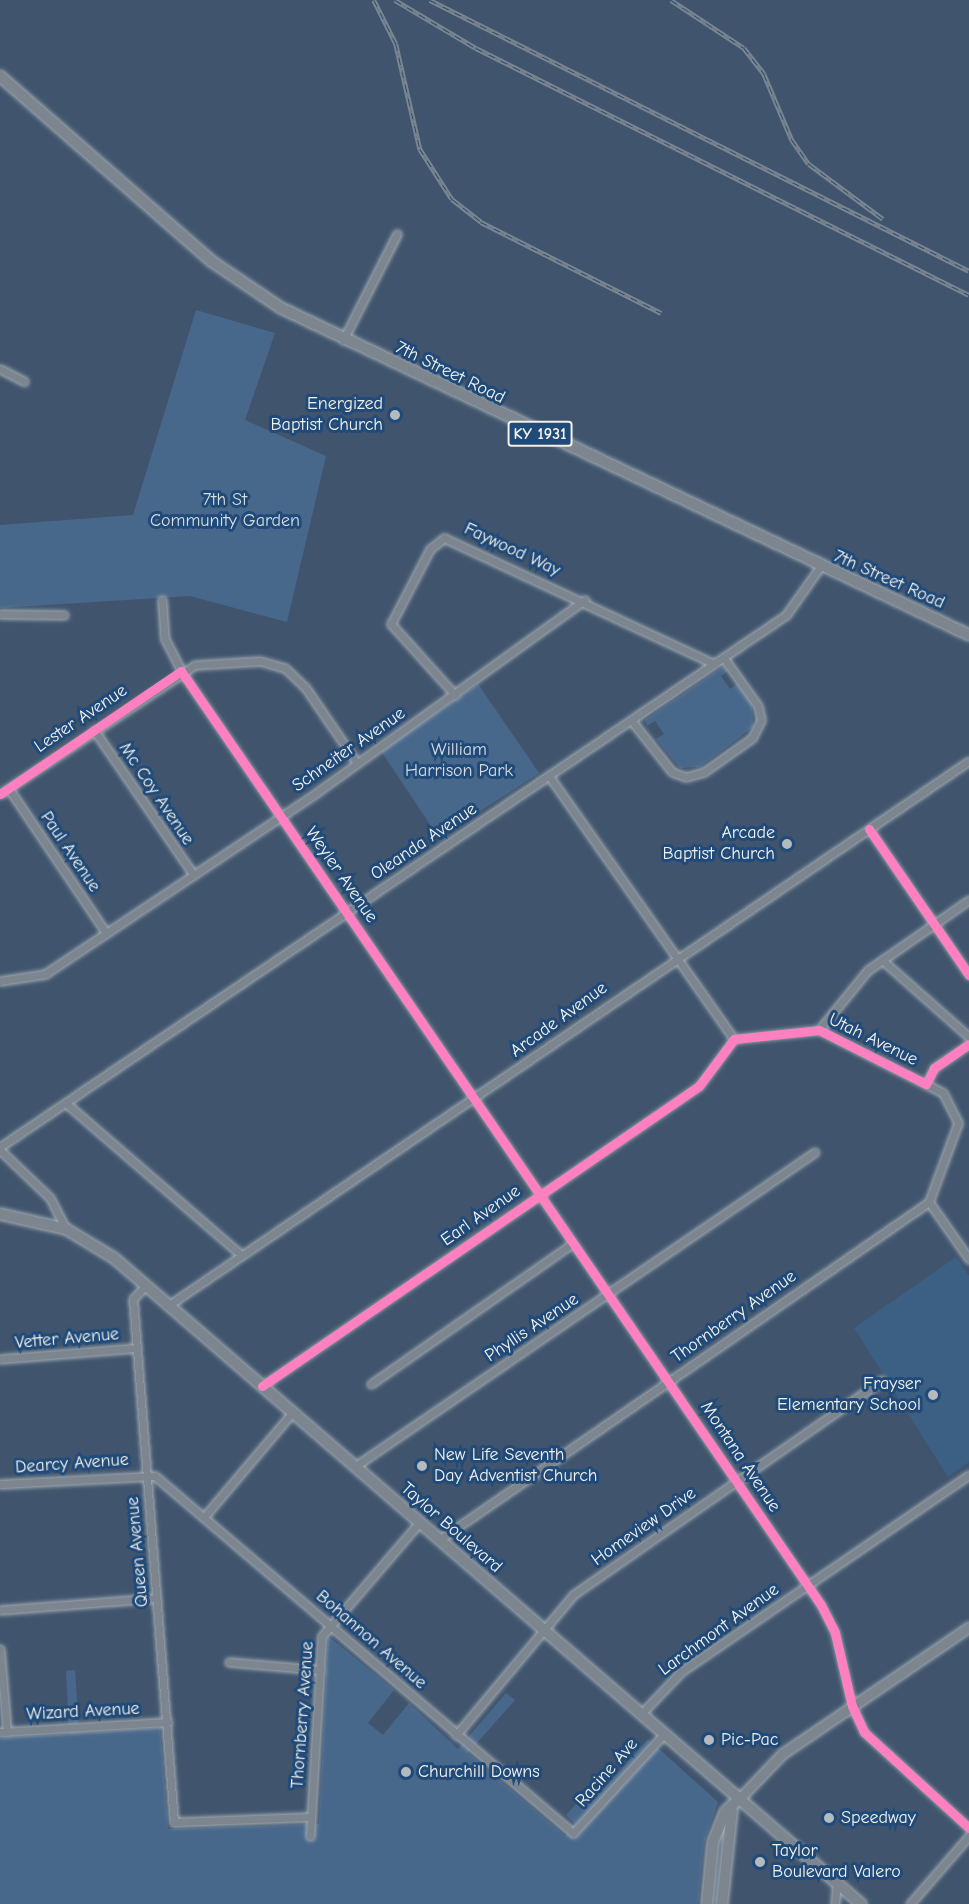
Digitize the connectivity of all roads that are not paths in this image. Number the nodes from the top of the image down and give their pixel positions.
1 (0, 76) edge
2 (397, 234) dead end
3 (343, 340) junction
4 (0, 369) edge
5 (24, 381) dead end
6 (820, 567) junction
7 (162, 600) dead end
8 (585, 600) junction
9 (0, 614) edge
10 (64, 615) dead end
11 (969, 635) edge
12 (723, 657) junction
13 (714, 664) junction
14 (181, 671) junction
15 (455, 695) junction
16 (631, 720) junction
17 (94, 730) junction
18 (969, 761) edge
19 (357, 763) junction
20 (549, 776) junction
21 (9, 789) junction
22 (0, 795) edge
23 (280, 816) junction
24 (869, 829) junction
25 (193, 874) junction
26 (969, 900) edge
27 (347, 914) junction
28 (934, 924) junction
29 (106, 933) junction
30 (676, 956) junction
31 (882, 960) junction
32 (969, 975) edge
33 (0, 981) edge
34 (819, 1030) junction
35 (969, 1037) edge
36 (734, 1039) junction
37 (969, 1044) edge
38 (926, 1084) junction
39 (475, 1098) junction
40 (68, 1105) junction
41 (0, 1149) edge
42 (815, 1152) dead end
43 (540, 1195) junction
44 (929, 1202) junction
45 (0, 1214) edge
46 (66, 1229) junction
47 (573, 1243) junction
48 (241, 1255) junction
49 (969, 1259) edge
50 (146, 1284) junction
51 (608, 1293) junction
52 (169, 1305) junction
53 (136, 1348) junction
54 (0, 1359) edge
55 (882, 1380) dead end
56 (668, 1381) junction
57 (371, 1384) dead end
58 (262, 1386) junction
59 (292, 1413) junction
60 (354, 1467) junction
61 (147, 1475) junction
62 (969, 1475) edge
63 (738, 1482) junction
64 (0, 1484) edge
65 (204, 1516) junction
66 (419, 1523) junction
67 (439, 1540) junction
68 (808, 1586) junction
69 (157, 1598) junction
70 (0, 1610) edge
71 (331, 1624) junction
72 (969, 1627) edge
73 (544, 1631) junction
74 (0, 1648) edge
75 (229, 1662) dead end
76 (321, 1670) junction
77 (852, 1706) junction
78 (640, 1714) junction
79 (168, 1722) junction
80 (4, 1732) edge
81 (664, 1734) junction
82 (456, 1735) junction
83 (740, 1798) junction
84 (732, 1811) junction
85 (311, 1817) junction
86 (969, 1828) edge
87 (573, 1833) joint
88 (310, 1836) dead end
89 (969, 1836) edge
90 (837, 1883) junction
91 (707, 1904) edge
92 (722, 1904) edge
93 (835, 1904) edge
94 (861, 1904) edge
95 (910, 1904) edge

1 - 3 main road, 7th Street Road / KY 1931
2 - 3 street
3 - 6 main road, 7th Street Road / KY 1931
4 - 5 street
6 - 11 main road, 7th Street Road / KY 1931
6 - 12 street, Oleanda Avenue
7 - 14 street, Weyler Avenue
8 - 13 street, Faywood Way
8 - 15 street, Schneiter Avenue
8 - 15 street, Faywood Way
9 - 10 street
12 - 13 street, Oleanda Avenue
12 - 16 street
13 - 16 street, Oleanda Avenue
14 - 17 street, Lester Avenue
14 - 19 street, Lester Avenue
14 - 23 street, Weyler Avenue
15 - 19 street, Schneiter Avenue
16 - 20 street, Oleanda Avenue
17 - 21 street, Lester Avenue
17 - 25 street, Mc Coy Avenue
18 - 24 street, Arcade Avenue
19 - 23 street, Schneiter Avenue
20 - 27 street, Oleanda Avenue
20 - 30 street
21 - 22 street, Lester Avenue
21 - 29 street, Paul Avenue
23 - 25 street, Schneiter Avenue
23 - 27 street, Weyler Avenue
24 - 28 street
24 - 30 street, Arcade Avenue
25 - 29 street, Schneiter Avenue
26 - 28 street
27 - 39 street, Weyler Avenue
27 - 40 street, Oleanda Avenue
28 - 31 street
28 - 32 street
29 - 33 street, Schneiter Avenue
30 - 36 street
30 - 39 street, Arcade Avenue
31 - 34 street
31 - 35 street
34 - 36 street, Utah Avenue
34 - 38 street, Utah Avenue
36 - 43 street, Earl Avenue
37 - 38 street
38 - 44 street, Utah Avenue
39 - 43 street, Montana Avenue
39 - 48 street, Arcade Avenue
40 - 41 street, Oleanda Avenue
40 - 48 street
41 - 46 street
42 - 51 street, Phyllis Avenue
43 - 47 street, Montana Avenue
43 - 58 street, Earl Avenue
44 - 49 street
44 - 56 street, Thornberry Avenue
45 - 46 main road, Taylor Boulevard
46 - 50 main road, Taylor Boulevard
47 - 51 street, Montana Avenue
47 - 57 street
48 - 52 street, Arcade Avenue
50 - 52 main road, Taylor Boulevard
50 - 53 street, Queen Avenue
51 - 56 street, Montana Avenue
51 - 60 street, Phyllis Avenue
52 - 58 main road, Taylor Boulevard
53 - 54 street, Vetter Avenue
53 - 61 street, Queen Avenue
55 - 63 street, Homeview Drive
56 - 63 street, Montana Avenue
56 - 67 street, Thornberry Avenue
58 - 59 main road, Taylor Boulevard
59 - 60 main road, Taylor Boulevard
59 - 65 street
60 - 66 main road, Taylor Boulevard
61 - 64 street, Dearcy Avenue
61 - 65 street, Bohannon Avenue
61 - 69 street, Queen Avenue
62 - 68 street, Larchmont Avenue
63 - 68 street, Montana Avenue
63 - 73 street, Homeview Drive
65 - 71 street, Bohannon Avenue
66 - 67 main road, Taylor Boulevard
66 - 71 street, Thornberry Avenue
67 - 73 main road, Taylor Boulevard
68 - 77 street, Montana Avenue
68 - 78 street, Larchmont Avenue
69 - 70 street
69 - 79 street, Queen Avenue
71 - 76 street, Thornberry Avenue
71 - 82 street, Bohannon Avenue
72 - 77 street
73 - 78 main road, Taylor Boulevard
73 - 82 street, Homeview Drive
74 - 80 street
75 - 76 street
76 - 85 street, Thornberry Avenue
77 - 83 street
77 - 86 street, Montana Avenue
78 - 81 main road, Taylor Boulevard
79 - 80 street, Wizard Avenue
79 - 85 street, Queen Avenue
81 - 83 main road, Taylor Boulevard
81 - 87 street, Racine Ave
82 - 87 street, Bohannon Avenue
83 - 84 main road
83 - 90 main road, Taylor Boulevard
84 - 91 main road
84 - 92 main road
85 - 88 street, Thornberry Avenue
89 - 95 street
90 - 93 street
90 - 94 main road, Taylor Boulevard

